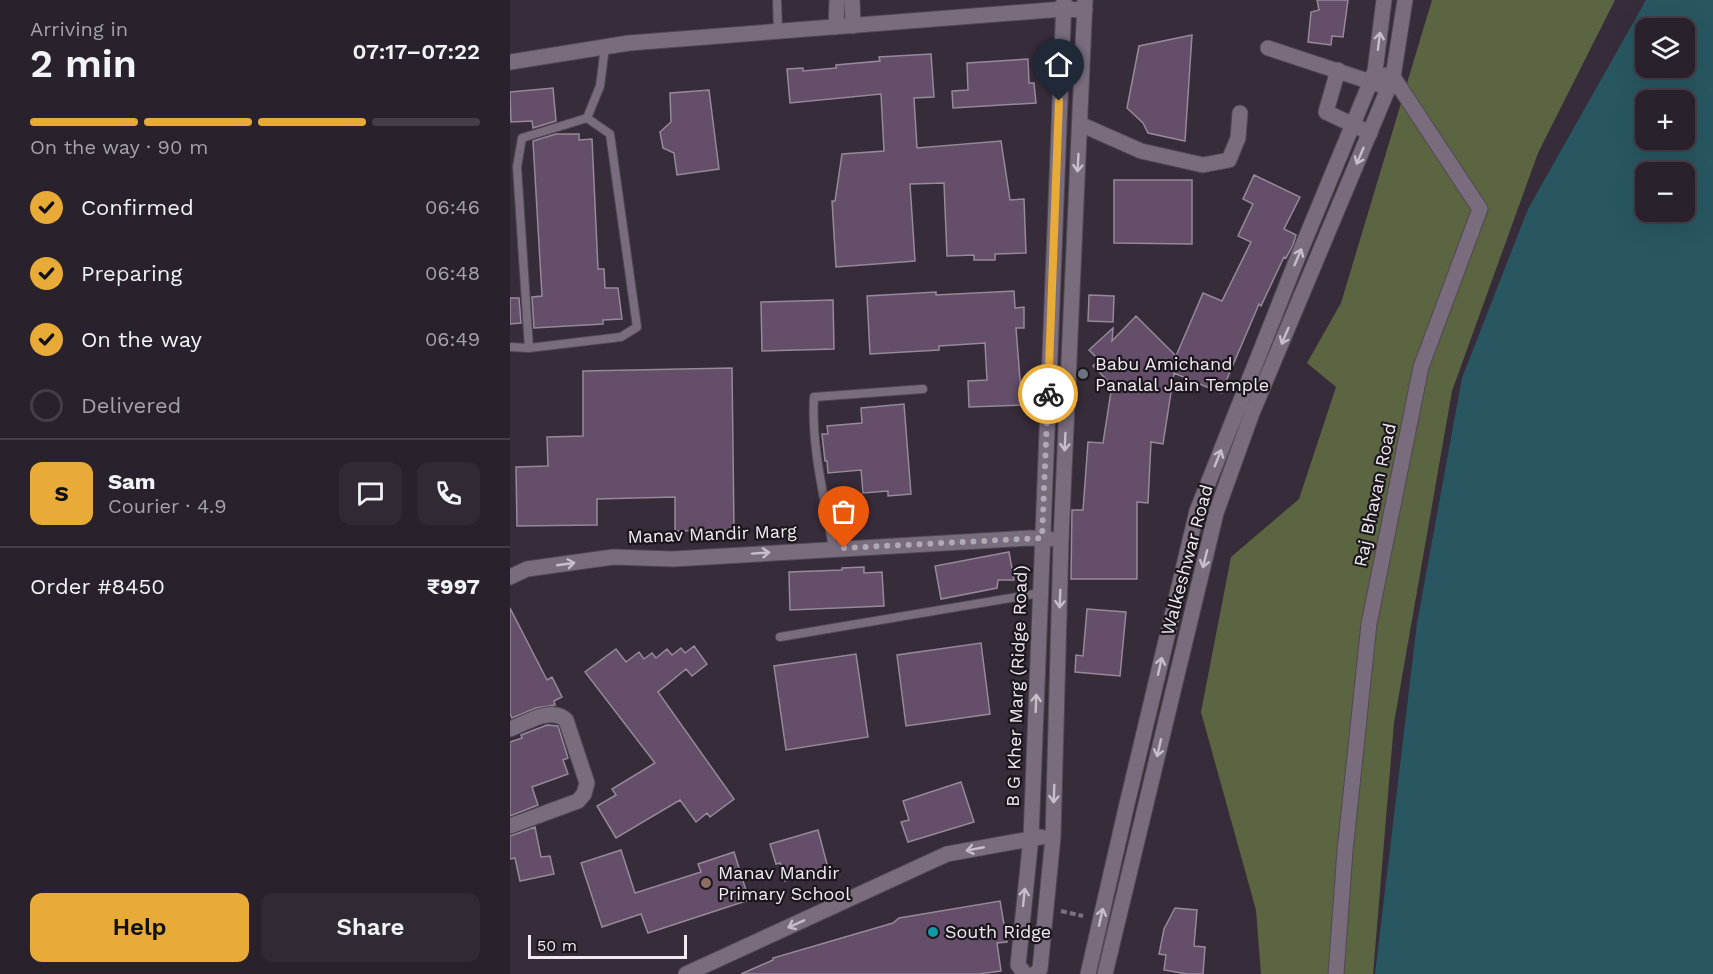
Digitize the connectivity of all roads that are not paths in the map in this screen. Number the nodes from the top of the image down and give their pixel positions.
1 (777, 0) edge
2 (837, 0) edge
3 (852, 0) edge
4 (1384, 0) edge
5 (1405, 0) edge
6 (1063, 5) edge
7 (1085, 5) edge
8 (853, 26) junction
9 (836, 27) junction
10 (778, 31) junction
11 (605, 47) junction
12 (1268, 48) dead end
13 (510, 62) edge
14 (1338, 70) junction
15 (1373, 76) junction
16 (1391, 82) junction
17 (1240, 114) dead end
18 (586, 118) junction
19 (1080, 124) junction
20 (1353, 124) junction
21 (1370, 133) junction
22 (510, 347) edge
23 (529, 348) junction
24 (923, 389) dead end
25 (1042, 538) junction
26 (1061, 540) junction
27 (833, 548) junction
28 (510, 577) edge
29 (1040, 593) junction
30 (780, 637) dead end
31 (510, 729) edge
32 (510, 826) edge
33 (1031, 837) junction
34 (1053, 837) junction
35 (686, 974) edge
36 (1024, 974) edge
37 (1035, 974) edge
38 (1088, 974) edge
39 (1105, 974) edge
40 (1336, 974) edge

1 - 10 lane
2 - 9 main road
3 - 8 main road
15 -> 4 main road, Walkeshwar Road
5 - 16 main road, Walkeshwar Road
6 - 7 main road
6 - 8 main road
6 - 25 main road, B G Kher Marg (Ridge Road)
7 - 19 main road
8 - 9 main road
9 - 10 main road
10 - 11 main road
11 - 13 main road
11 - 18 lane
12 - 14 main road
14 - 15 main road
14 - 20 main road
15 - 16 main road
15 - 20 main road, Walkeshwar Road
16 - 21 main road, Walkeshwar Road
16 - 40 main road, Raj Bhavan Road
17 - 19 main road
18 - 23 lane
18 - 23 lane
19 -> 26 main road
20 - 21 main road
38 -> 20 main road, Walkeshwar Road
21 -> 39 main road, Walkeshwar Road
22 - 23 lane
24 - 27 lane
25 - 26 main road, Manav Mandir Marg
25 - 27 main road, Manav Mandir Marg
25 - 29 main road, B G Kher Marg (Ridge Road)
26 -> 34 main road
28 -> 27 main road, Manav Mandir Marg
29 - 30 lane
33 -> 29 main road, B G Kher Marg (Ridge Road)
31 - 32 main road
33 - 34 main road
33 -> 35 main road
36 -> 33 main road, B G Kher Marg (Ridge Road)
34 - 37 main road

